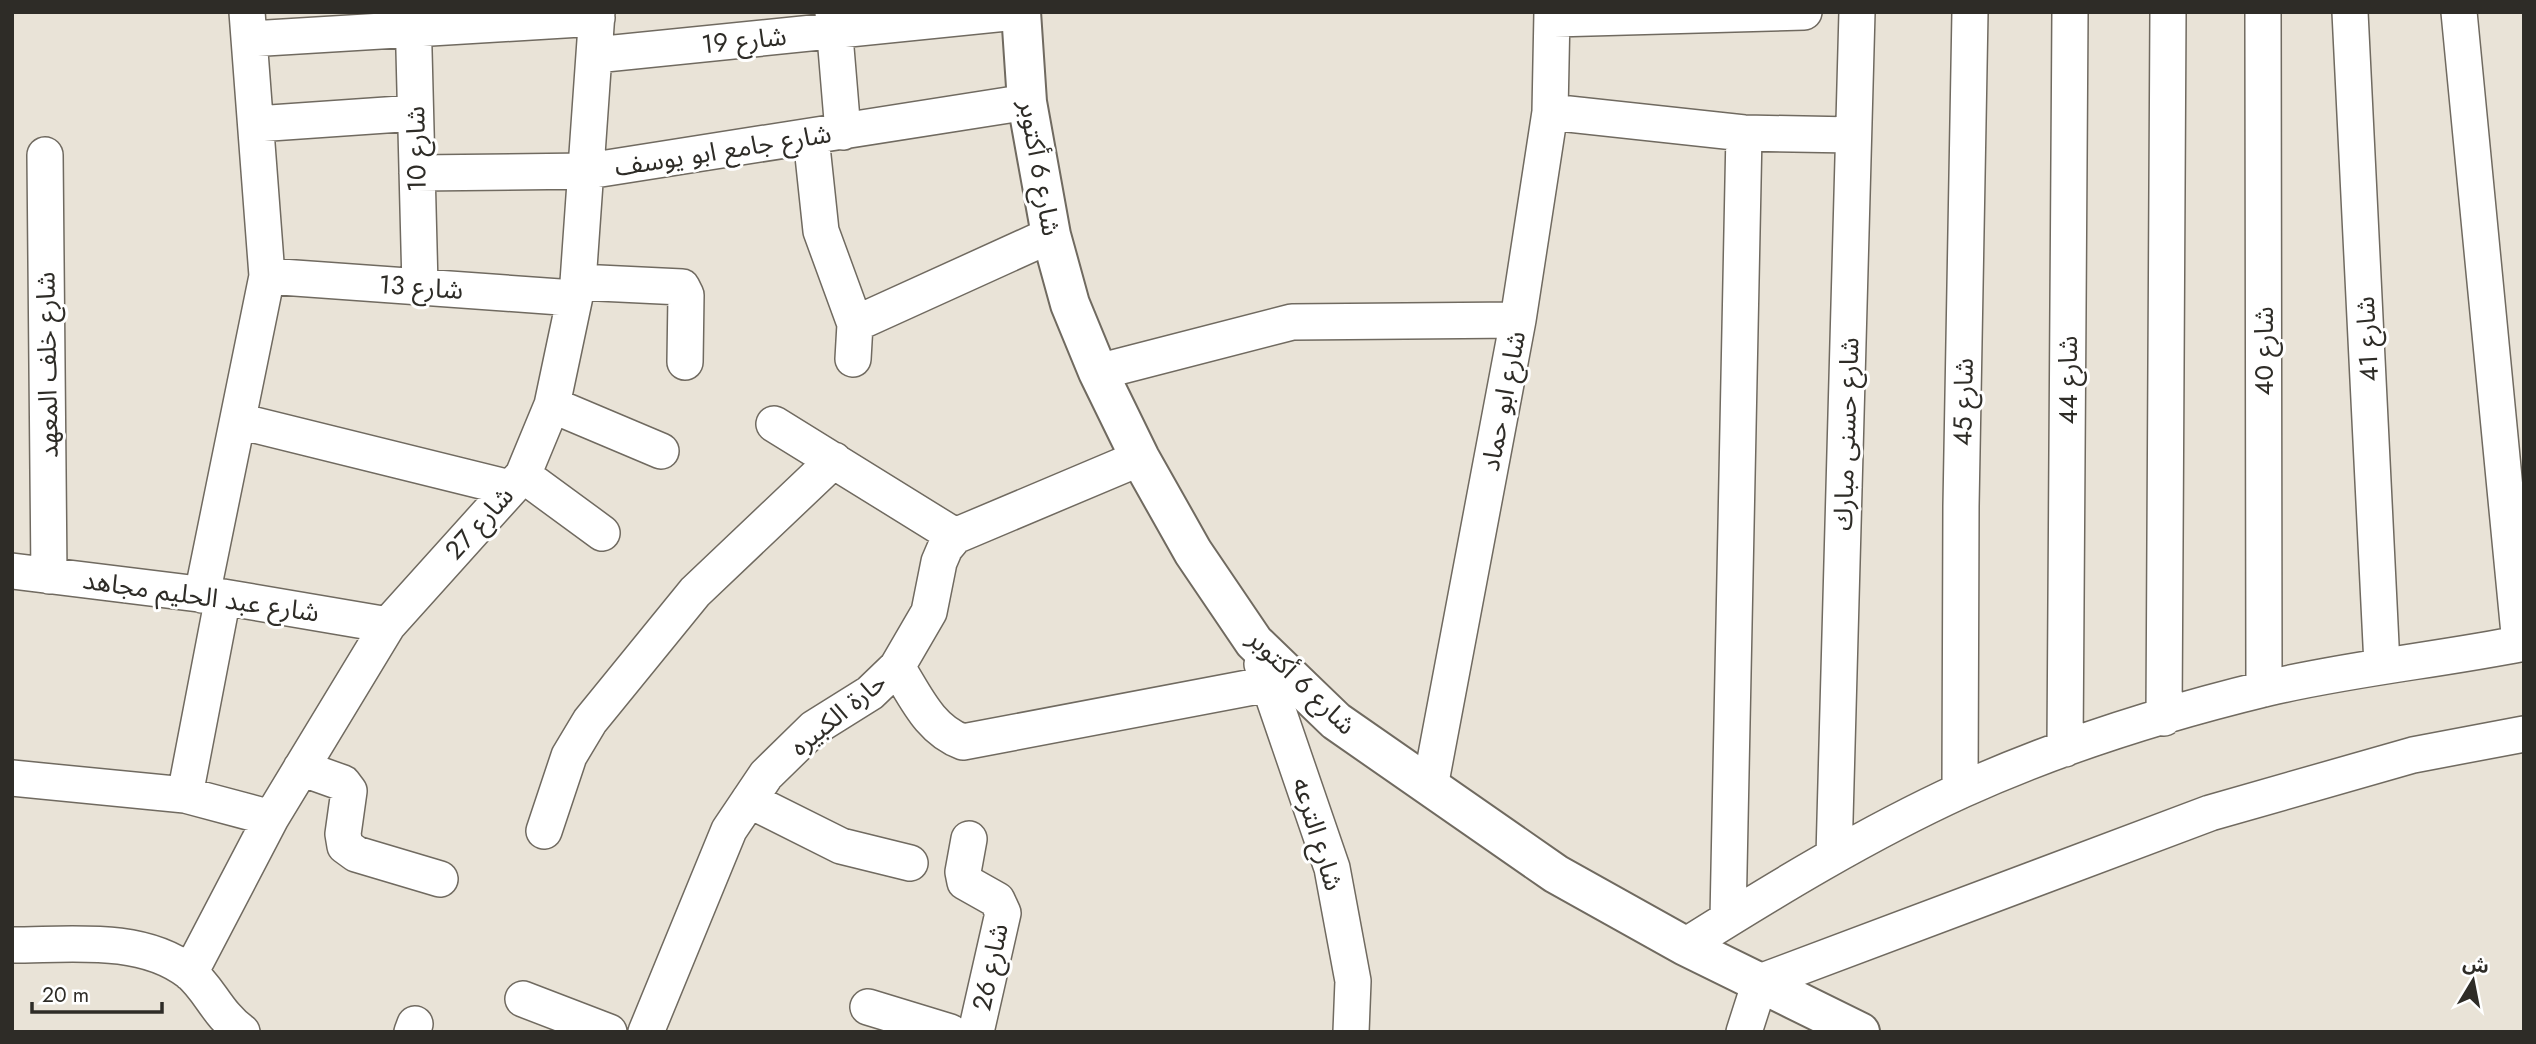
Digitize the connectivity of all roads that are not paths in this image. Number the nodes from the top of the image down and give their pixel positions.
1 (1020, 12) edge
2 (1804, 12) edge
3 (1857, 12) edge
4 (1970, 12) edge
5 (2070, 12) edge
6 (2168, 12) edge
7 (2263, 12) edge
8 (2350, 12) edge
9 (2459, 12) edge
10 (597, 15) edge
11 (1553, 15) edge
12 (413, 21) edge
13 (833, 22) edge
14 (248, 26) edge
15 (595, 55) junction
16 (1027, 102) junction
17 (1550, 112) junction
18 (415, 113) junction
19 (256, 124) junction
20 (1744, 133) junction
21 (827, 134) junction
22 (1853, 135) junction
23 (45, 155) dead end
24 (588, 172) junction
25 (417, 173) junction
26 (1051, 235) junction
27 (267, 276) junction
28 (420, 286) junction
29 (576, 290) junction
30 (1518, 320) junction
31 (855, 324) junction
32 (853, 359) dead end
33 (685, 362) dead end
34 (1098, 372) junction
35 (2510, 389) edge
36 (552, 405) junction
37 (239, 421) junction
38 (774, 424) dead end
39 (661, 451) dead end
40 (1140, 458) junction
41 (834, 460) junction
42 (516, 482) junction
43 (602, 533) dead end
44 (955, 536) junction
45 (12, 571) edge
46 (49, 576) junction
47 (213, 596) junction
48 (388, 625) junction
49 (1254, 642) junction
50 (2522, 643) edge
51 (2382, 665) junction
52 (897, 667) junction
53 (1269, 684) junction
54 (2264, 689) junction
55 (2164, 718) junction
56 (2524, 734) edge
57 (2065, 748) junction
58 (301, 768) junction
59 (12, 778) edge
60 (1430, 787) junction
61 (1960, 791) junction
62 (185, 795) junction
63 (749, 800) junction
64 (271, 818) junction
65 (544, 831) dead end
66 (969, 839) dead end
67 (1834, 856) junction
68 (910, 863) dead end
69 (440, 879) dead end
70 (1728, 919) junction
71 (12, 945) edge
72 (1685, 946) junction
73 (190, 973) junction
74 (1760, 982) junction
75 (523, 999) dead end
76 (868, 1007) dead end
77 (233, 1028) edge
78 (610, 1032) edge
79 (646, 1032) edge
80 (950, 1032) edge
81 (976, 1032) edge
82 (1351, 1032) edge
83 (1744, 1032) edge
84 (1860, 1032) edge

1 - 13 street, شارع 19
1 - 16 street, شارع 6 أكتوبر
2 - 11 street
3 - 22 street, شارع حسنى مبارك
4 - 61 street, شارع 45
5 - 57 street, شارع 44
6 - 55 street
7 - 54 street, شارع 40
8 - 51 street, شارع 41
9 - 35 street
10 - 12 street
10 - 15 street, شارع 27
11 - 17 street, شارع ابو حماد
12 - 14 street
12 - 18 street, شارع 10
13 - 15 street, شارع 19
13 - 21 street
14 - 19 street
15 - 24 street, شارع 27
16 - 21 street, شارع جامع ابو يوسف
16 - 26 street, شارع 6 أكتوبر
17 - 20 street
17 - 30 street, شارع ابو حماد
18 - 19 street
18 - 25 street, شارع 10
19 - 27 street
20 - 22 street
20 - 70 street
21 - 24 street, شارع جامع ابو يوسف
21 - 31 street
22 - 67 street, شارع حسنى مبارك
23 - 46 street, شارع خلف المعهد
24 - 25 street, شارع جامع ابو يوسف
24 - 29 street, شارع 27
25 - 28 street, شارع 10
26 - 31 street
26 - 34 street, شارع 6 أكتوبر
27 - 28 street, شارع 13
27 - 37 street
28 - 29 street, شارع 13
29 - 33 street, شارع 13
29 - 36 street, شارع 27
30 - 34 street
30 - 60 street, شارع ابو حماد
31 - 32 street
34 - 40 street, شارع 6 أكتوبر
35 - 50 street
36 - 39 street
36 - 42 street, شارع 27
37 - 42 street
37 - 47 street
38 - 41 street
40 - 44 street
40 - 49 street, شارع 6 أكتوبر
41 - 44 street
41 - 65 street
42 - 43 street
42 - 48 street, شارع 27
44 - 52 street, حارة الكبيره
45 - 46 street, شارع عبد الحليم مجاهد
46 - 47 street, شارع عبد الحليم مجاهد
47 - 48 street, شارع عبد الحليم مجاهد
47 - 62 street
48 - 58 street, شارع 27
49 - 53 street, شارع الترعه
49 - 60 street, شارع 6 أكتوبر
50 - 51 street
51 - 54 street
52 - 53 street
52 - 63 street, حارة الكبيره
53 - 82 street, شارع الترعه
54 - 55 street
55 - 57 street
56 - 74 street
57 - 61 street
58 - 64 street, شارع 27
58 - 69 street
59 - 62 street
60 - 72 street, شارع 6 أكتوبر
61 - 67 street
62 - 64 street
63 - 68 street
63 - 79 street, حارة الكبيره
64 - 73 street, شارع 27
66 - 81 street, شارع 26
67 - 70 street
70 - 72 street
71 - 73 street
72 - 74 street, شارع 6 أكتوبر
73 - 77 street
74 - 83 street
74 - 84 street, شارع 6 أكتوبر
75 - 78 street
76 - 80 street

